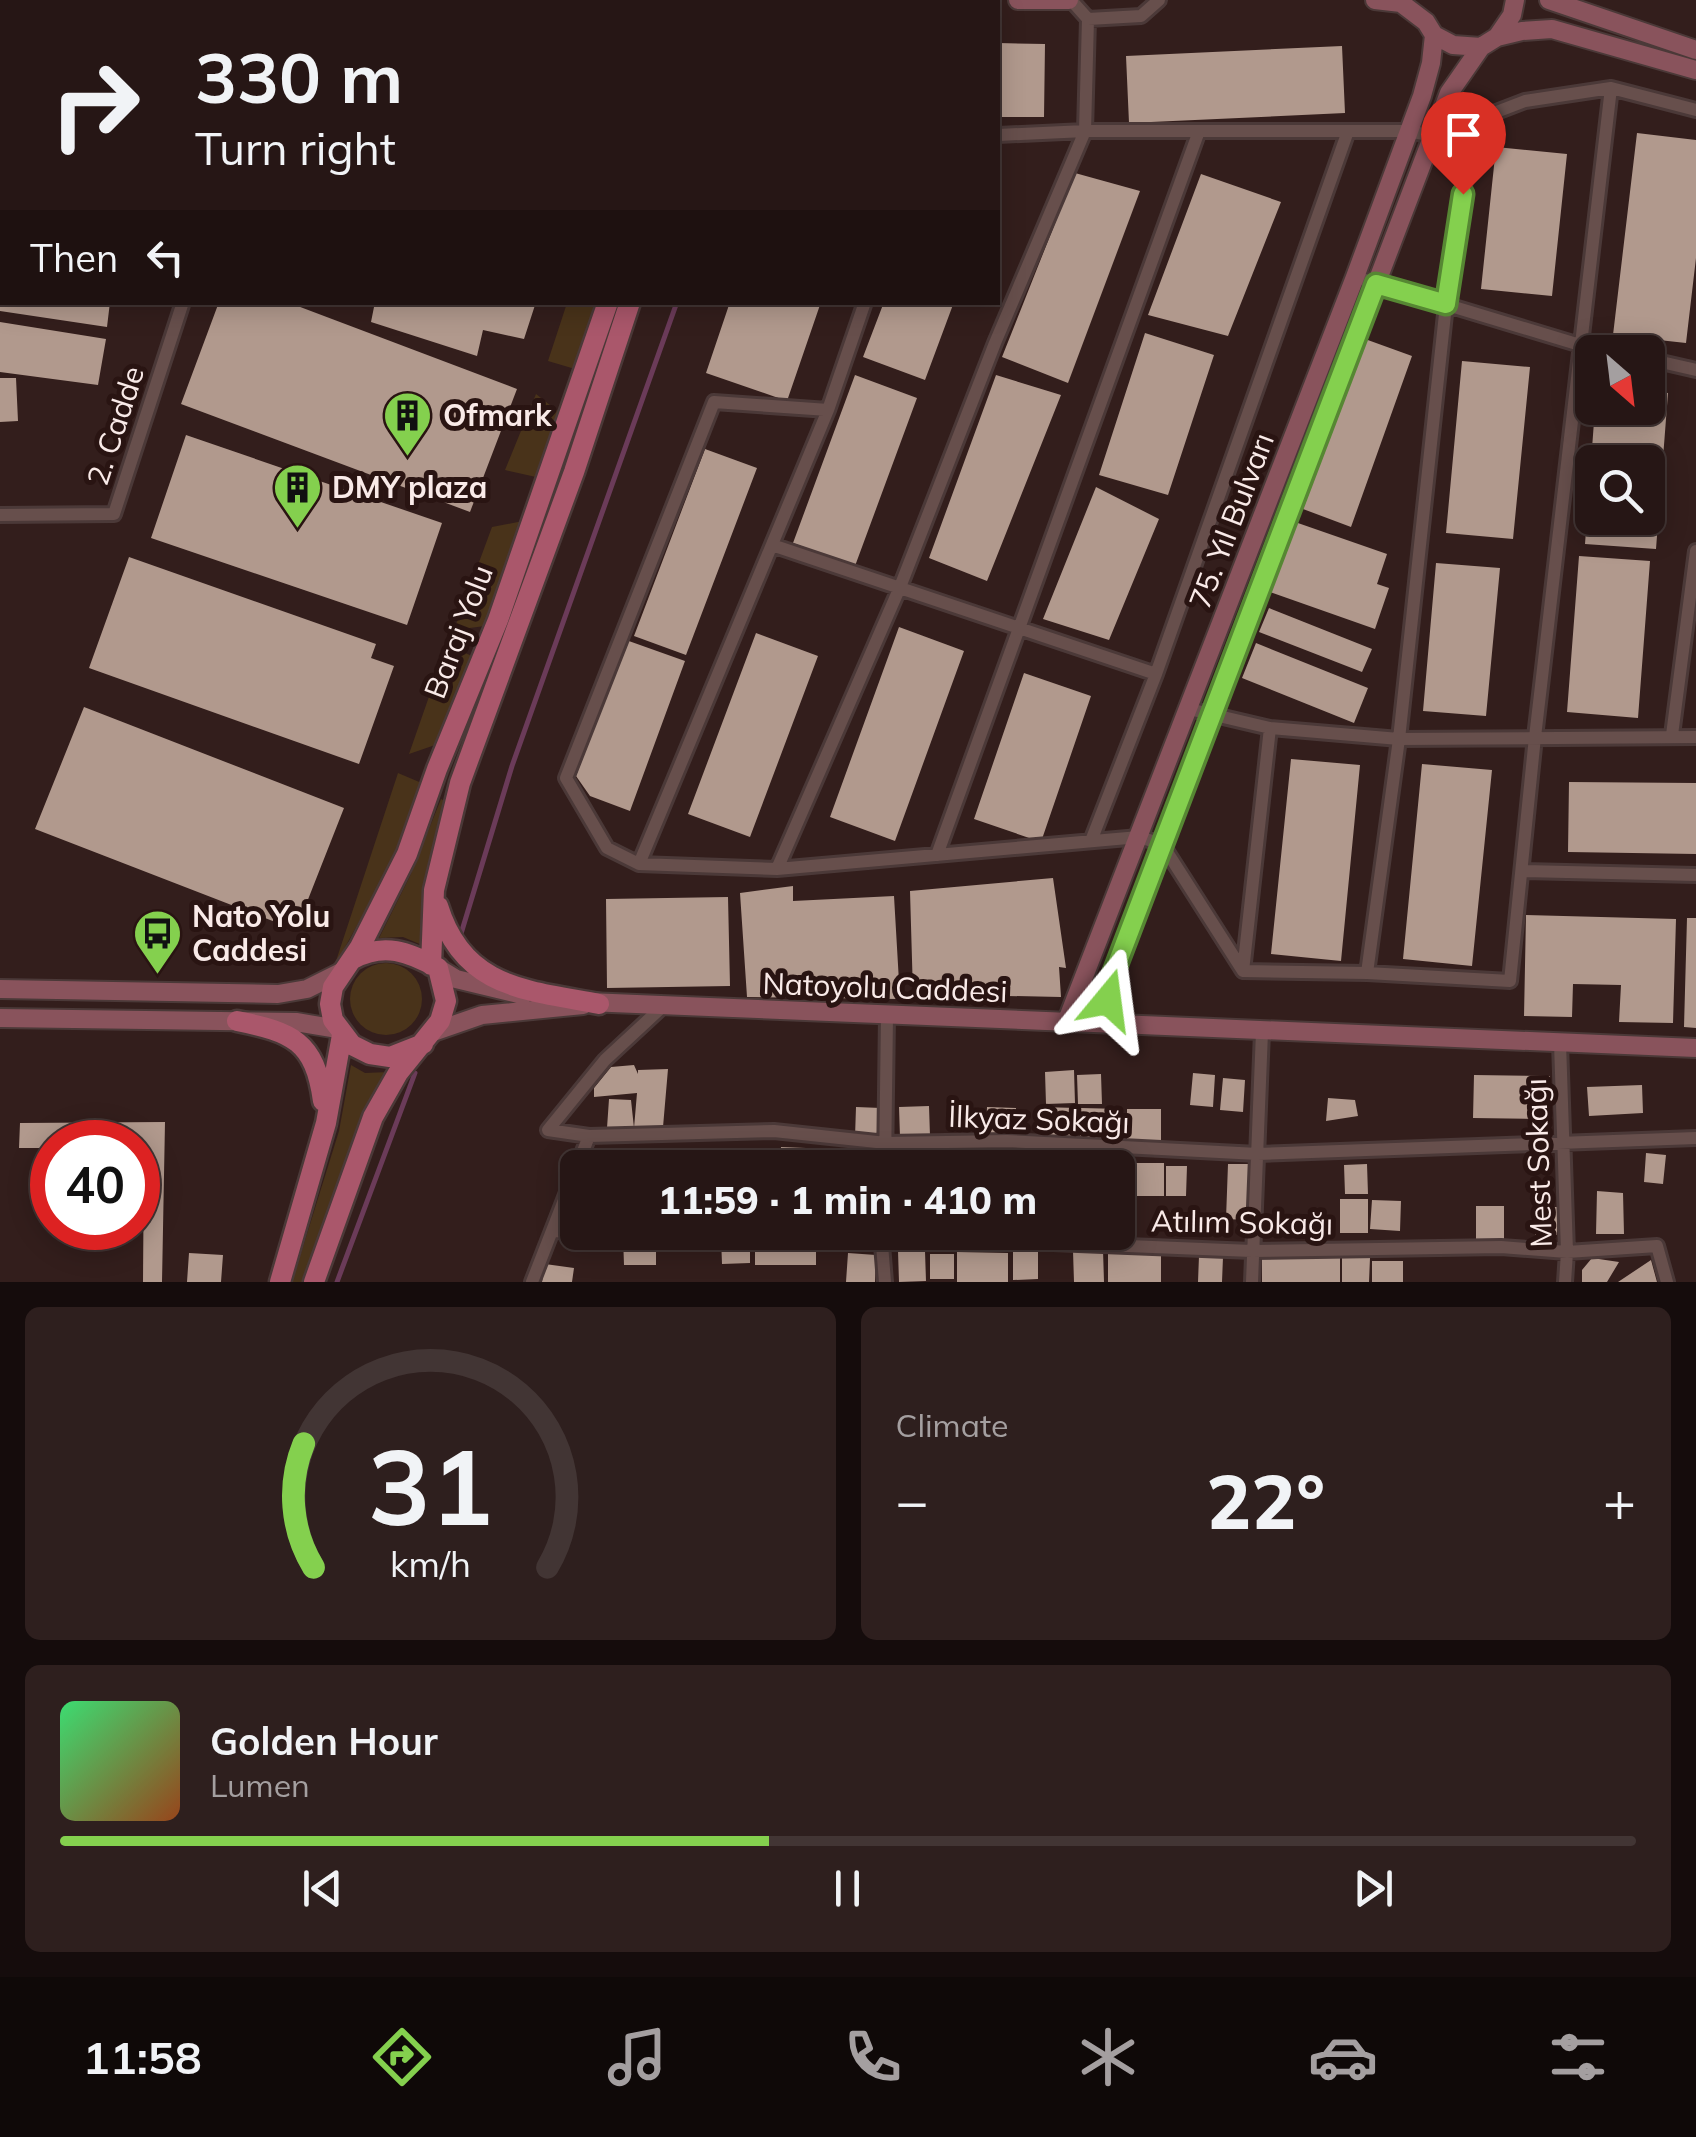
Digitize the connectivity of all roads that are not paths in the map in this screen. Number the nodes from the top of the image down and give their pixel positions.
1 (1018, 0) edge
2 (1070, 0) edge
3 (1160, 0) edge
4 (1375, 0) edge
5 (1420, 0) edge
6 (1515, 0) edge
7 (1548, 0) edge
8 (1088, 19) junction
9 (1430, 28) junction
10 (1489, 42) junction
11 (1696, 50) edge
12 (1696, 70) edge
13 (1611, 88) junction
14 (1696, 110) edge
15 (1474, 120) junction
16 (1085, 131) junction
17 (1199, 131) junction
18 (1348, 131) junction
19 (1408, 131) junction
20 (1000, 135) edge
21 (1434, 136) junction
22 (1355, 277) junction
23 (1376, 284) junction
24 (1446, 304) junction
25 (182, 305) edge
26 (607, 305) edge
27 (629, 305) edge
28 (864, 305) edge
29 (1581, 335) edge
30 (1575, 343) edge
31 (1665, 364) edge
32 (1696, 370) edge
33 (1575, 389) edge
34 (828, 410) junction
35 (0, 515) edge
36 (772, 545) junction
37 (1696, 551) edge
38 (900, 587) junction
39 (1016, 628) junction
40 (1156, 674) junction
41 (1189, 709) junction
42 (1212, 716) junction
43 (1270, 728) junction
44 (1672, 735) junction
45 (1535, 737) junction
46 (1696, 737) edge
47 (1399, 739) junction
48 (1140, 836) junction
49 (1092, 841) junction
50 (1162, 844) junction
51 (937, 855) junction
52 (639, 864) junction
53 (778, 869) junction
54 (1522, 871) junction
55 (1696, 875) edge
56 (434, 890) junction
57 (347, 966) junction
58 (435, 966) junction
59 (1243, 971) junction
60 (1367, 973) junction
61 (0, 989) edge
62 (599, 1004) junction
63 (661, 1008) junction
64 (887, 1016) junction
65 (0, 1018) edge
66 (237, 1021) junction
67 (1066, 1022) junction
68 (1110, 1024) junction
69 (340, 1032) junction
70 (1262, 1032) junction
71 (428, 1038) junction
72 (1560, 1043) junction
73 (1696, 1048) edge
74 (326, 1122) junction
75 (588, 1136) junction
76 (1696, 1138) edge
77 (1563, 1142) junction
78 (886, 1143) junction
79 (886, 1150) edge
80 (1258, 1154) junction
81 (554, 1232) junction
82 (560, 1232) edge
83 (1135, 1246) edge
84 (882, 1250) edge
85 (1252, 1251) junction
86 (1567, 1252) junction
87 (280, 1282) edge
88 (314, 1282) edge
89 (532, 1282) edge
90 (885, 1282) edge
91 (1252, 1282) edge
92 (1565, 1282) edge
93 (1667, 1282) edge

1 - 2 street
2 - 8 street
3 - 8 street
4 - 9 street
5 - 9 street
6 - 10 street, 75. Yıl Bulvarı
7 - 11 street
8 - 16 street
9 - 10 street
9 - 19 street, 75. Yıl Bulvarı
10 - 12 street
10 - 21 street, 75. Yıl Bulvarı
13 - 14 street
13 - 15 street
13 - 29 street
15 - 21 street
15 - 24 street
16 - 17 street
16 - 20 street
16 - 38 street
17 - 18 street
17 - 39 street
18 - 19 street
18 - 40 street
19 - 21 street
19 - 22 street, 75. Yıl Bulvarı
21 - 23 street, 75. Yıl Bulvarı
22 - 23 street
22 - 41 street, 75. Yıl Bulvarı
23 - 24 street
23 - 42 street, 75. Yıl Bulvarı
24 - 30 street
24 - 47 street
25 - 35 street, 2. Cadde
26 - 57 main road, Baraj Yolu
27 - 56 main road, Baraj Yolu
28 - 34 street
31 - 32 street
33 - 45 street
34 - 36 street
34 - 52 street
36 - 38 street
36 - 52 street
37 - 44 street
38 - 39 street
38 - 53 street
39 - 40 street
39 - 51 street
40 - 49 street
41 - 42 street
41 - 48 street, 75. Yıl Bulvarı
42 - 43 street
42 - 50 street, 75. Yıl Bulvarı
43 - 47 street
43 - 59 street
44 - 45 street
44 - 46 street
45 - 47 street
45 - 54 street
47 - 60 street
48 - 49 street
48 - 50 street
48 - 67 street, 75. Yıl Bulvarı
49 - 51 street
50 - 59 street
50 - 68 street, 75. Yıl Bulvarı
51 - 53 street
52 - 53 street
54 - 55 street
54 - 60 street
56 - 58 main road, Baraj Yolu
56 - 62 main road
57 - 58 main road
57 - 61 street
57 - 69 main road
58 - 62 street, Natoyolu Caddesi
58 - 71 main road
59 - 60 street
62 - 63 street, Natoyolu Caddesi
62 - 71 street
63 - 64 street, Natoyolu Caddesi
63 - 75 street, İlkyaz Sokağı
64 - 67 street, Natoyolu Caddesi
64 - 78 street
65 - 66 street
66 - 69 street
66 - 74 main road
67 - 68 street, Natoyolu Caddesi
68 - 70 street, Natoyolu Caddesi
69 - 71 main road
69 - 74 main road
70 - 72 street, Natoyolu Caddesi
70 - 80 street
71 - 88 main road
72 - 73 street, Natoyolu Caddesi
72 - 77 street, Mest Sokağı
74 - 87 main road
75 - 78 street, İlkyaz Sokağı
75 - 81 street
76 - 77 street, İlkyaz Sokağı
77 - 80 street, İlkyaz Sokağı
77 - 86 street, Mest Sokağı
78 - 79 street
78 - 80 street, İlkyaz Sokağı
80 - 85 street
81 - 82 street
81 - 89 street
83 - 85 street, Atılım Sokağı
84 - 90 street
85 - 86 street, Atılım Sokağı
85 - 91 street
86 - 92 street, Mest Sokağı
86 - 93 street, Atılım Sokağı

